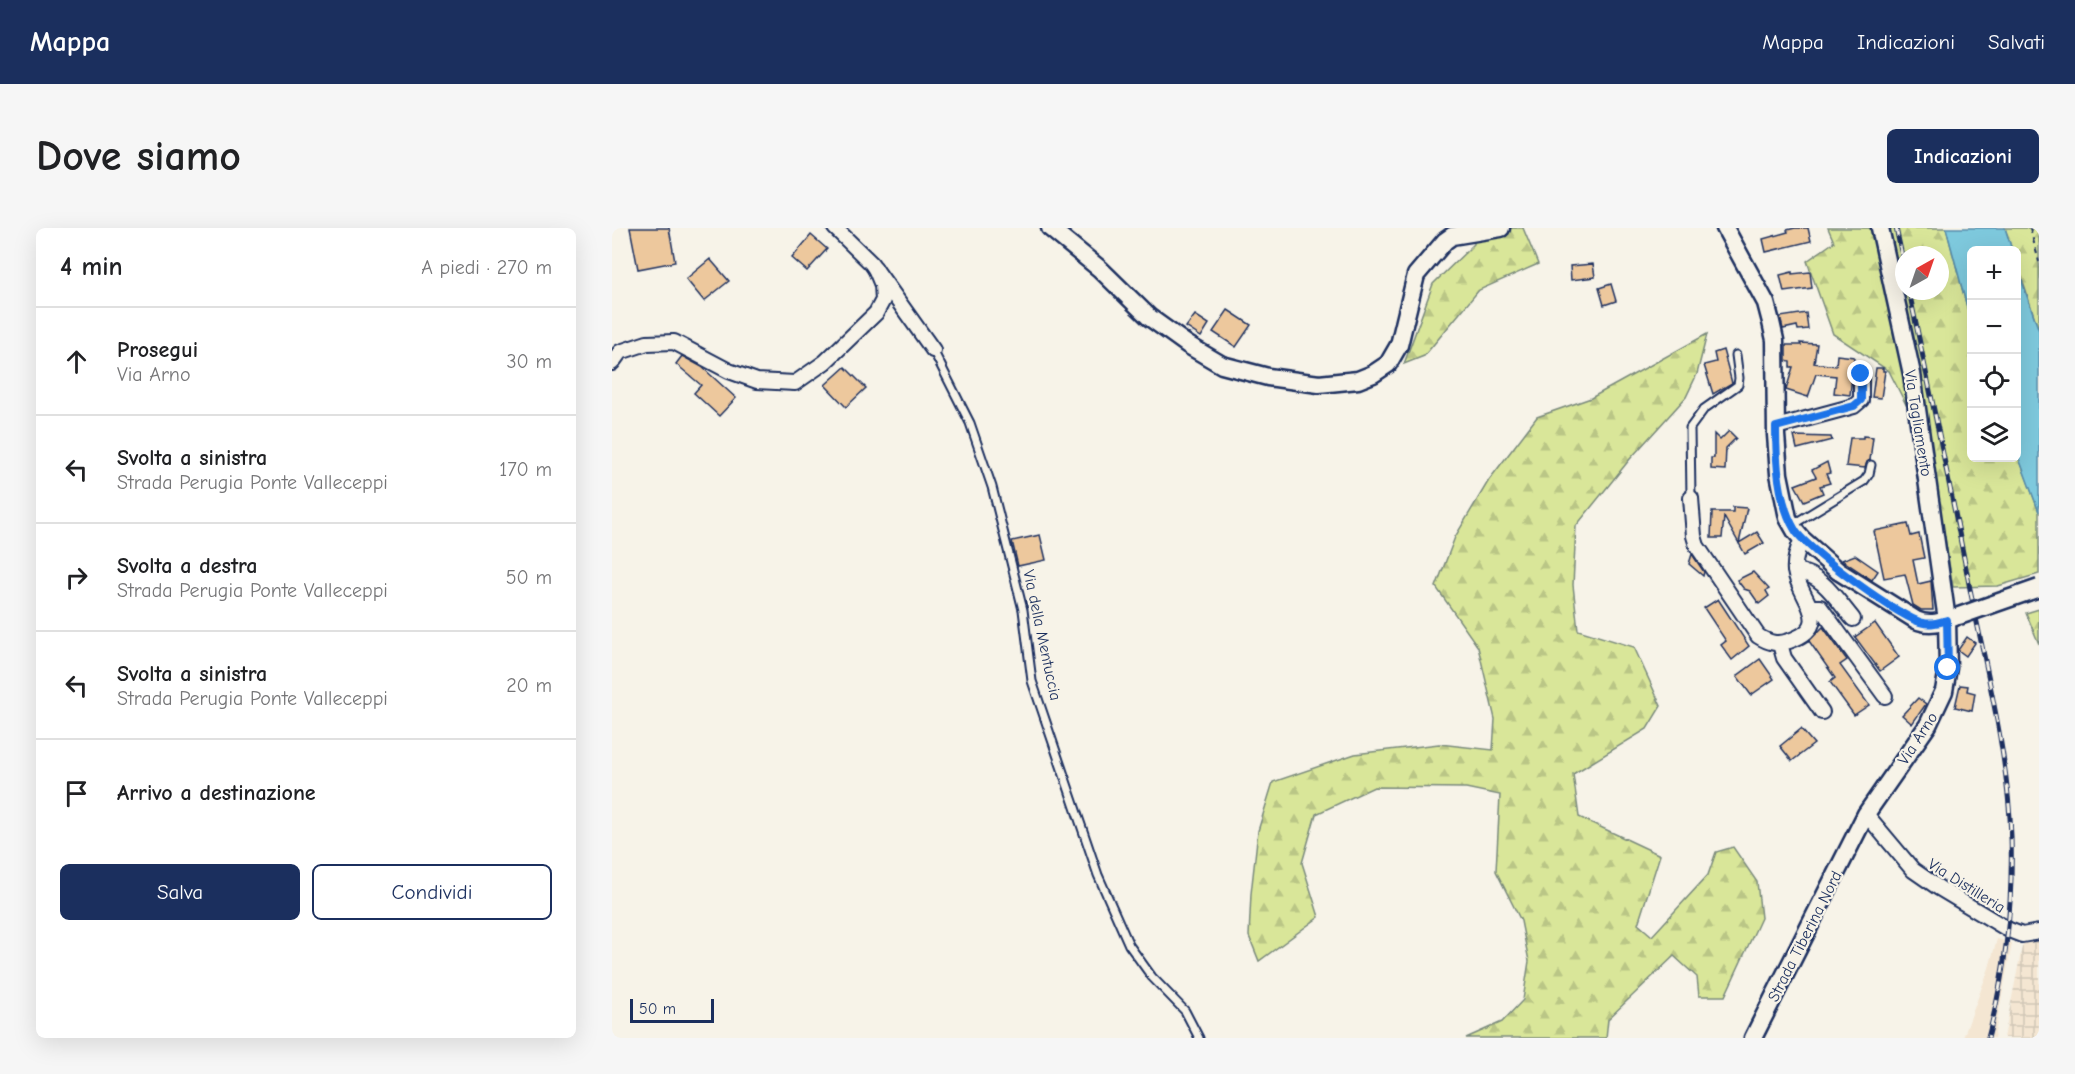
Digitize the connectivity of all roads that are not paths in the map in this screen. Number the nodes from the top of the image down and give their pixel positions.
1 (835, 228) edge
2 (1050, 228) edge
3 (1501, 228) edge
4 (1725, 228) edge
5 (1880, 228) edge
6 (875, 268) junction
7 (933, 350) joint
8 (1736, 355) dead end
9 (612, 363) edge
10 (1861, 374) dead end
11 (1776, 427) junction
12 (1871, 465) dead end
13 (1691, 498) joint
14 (1792, 525) junction
15 (1802, 539) junction
16 (1795, 570) junction
17 (2039, 588) edge
18 (1811, 607) junction
19 (1953, 618) junction
20 (1853, 619) dead end
21 (1780, 644) junction
22 (1885, 696) dead end
23 (1822, 712) dead end
24 (1866, 814) junction
25 (1856, 834) joint
26 (2039, 932) edge
27 (1199, 1038) edge
28 (1753, 1038) edge

1 - 6 street, Via della Mentuccia
2 - 3 street
4 - 11 street
5 - 19 street, Via Tagliamento
6 - 7 street, Via della Mentuccia
6 - 9 street, Via della Mentuccia
7 - 27 lane, Via della Mentuccia
8 - 13 lane
10 - 11 street
11 - 14 street
12 - 14 lane
13 - 21 street
14 - 15 street
15 - 16 street
15 - 19 street
16 - 18 street
16 - 20 street
17 - 19 street, bridge
18 - 21 street
18 - 22 street
19 - 24 street, Via Arno
21 - 23 street
24 - 25 street, Via Arno
24 - 26 street, Via Distilleria
25 - 28 street, Strada Tiberina Nord

